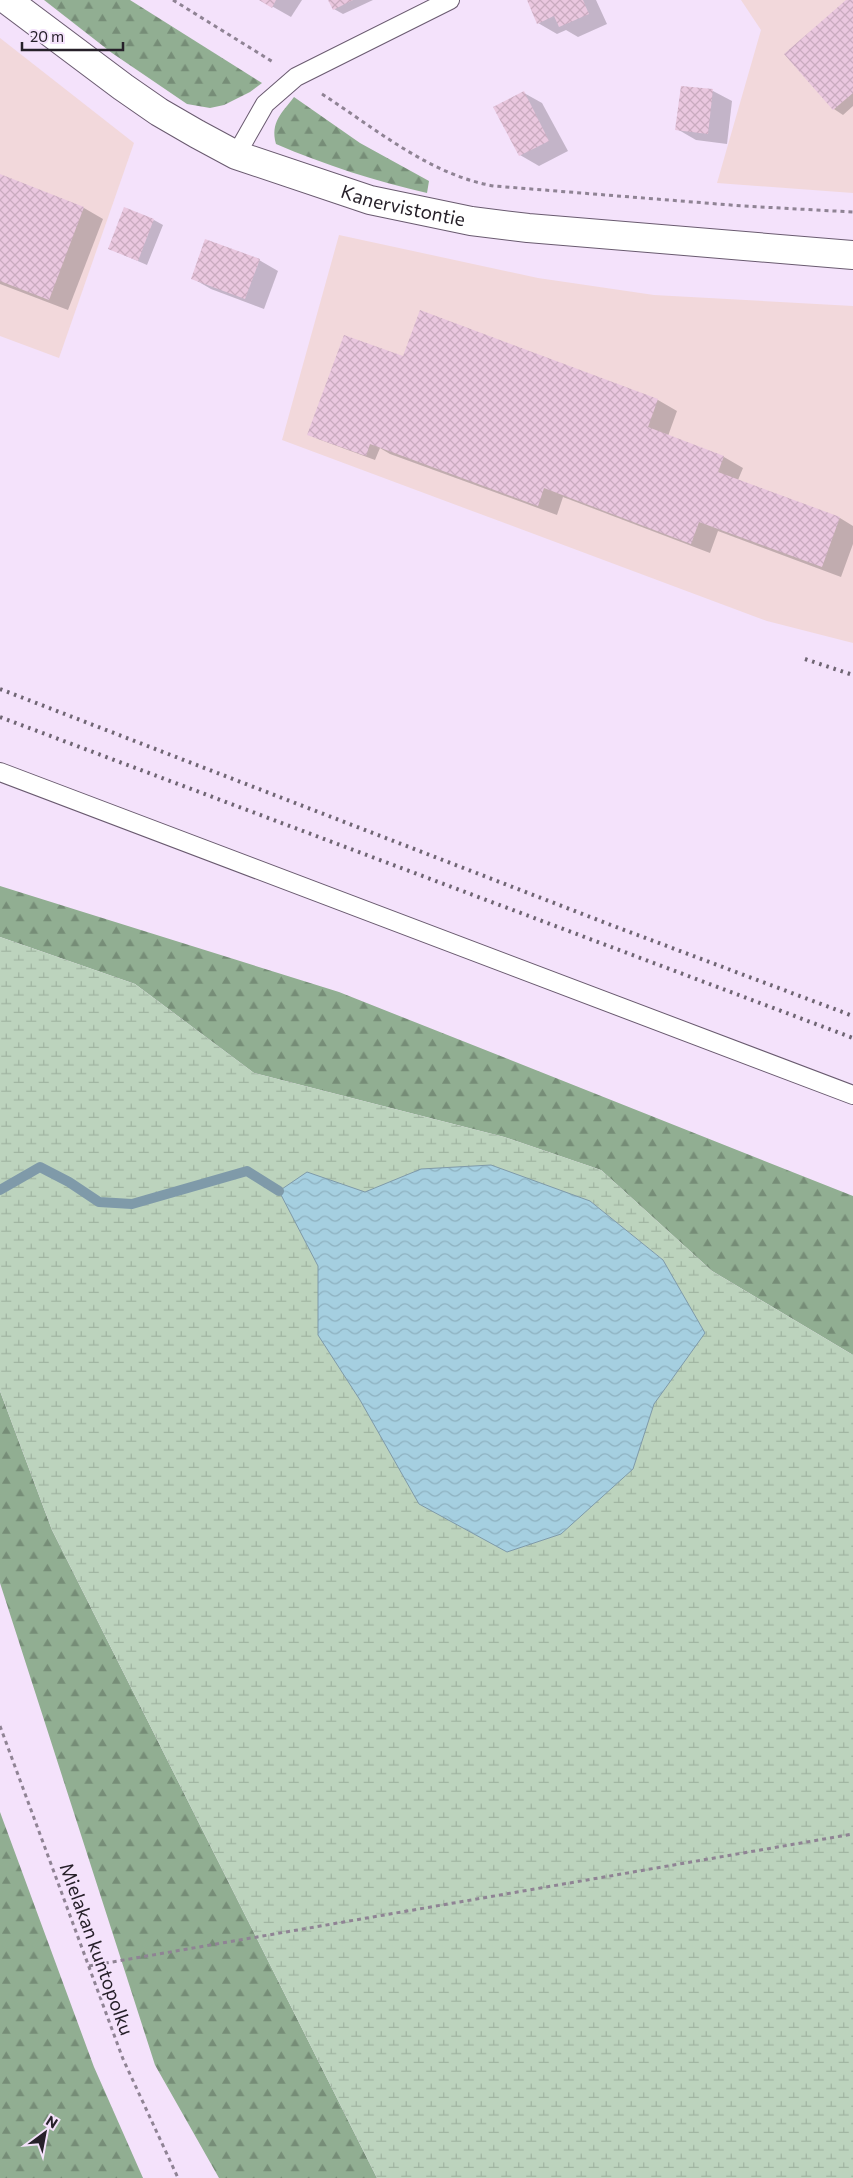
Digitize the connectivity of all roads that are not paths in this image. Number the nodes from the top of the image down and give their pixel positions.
1 (7, 0) edge
2 (450, 0) edge
3 (236, 155) junction
4 (853, 255) edge
5 (0, 772) edge
6 (853, 1096) edge

1 - 3 street, Kanervistontie
2 - 3 lane
3 - 4 street, Kanervistontie
5 - 6 lane

